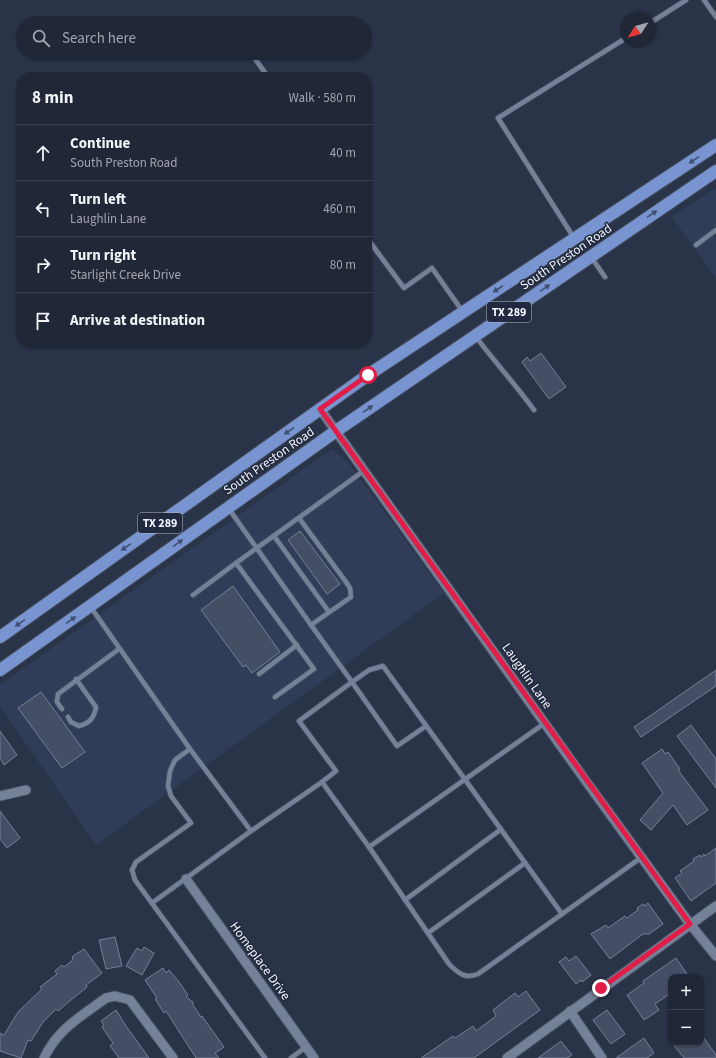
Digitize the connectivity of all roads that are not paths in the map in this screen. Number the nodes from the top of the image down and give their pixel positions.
1 (686, 0) edge
2 (704, 0) edge
3 (716, 17) edge
4 (656, 19) edge
5 (620, 42) edge
6 (256, 60) edge
7 (264, 72) edge
8 (716, 145) edge
9 (716, 171) edge
10 (716, 230) edge
11 (575, 239) junction
12 (372, 245) edge
13 (696, 245) dead end
14 (591, 257) junction
15 (605, 277) dead end
16 (463, 312) junction
17 (475, 336) junction
18 (320, 409) junction
19 (534, 410) dead end
20 (336, 431) junction
21 (364, 470) junction
22 (228, 507) junction
23 (299, 518) junction
24 (274, 536) junction
25 (257, 548) junction
26 (236, 563) junction
27 (193, 595) dead end
28 (90, 606) junction
29 (329, 612) junction
30 (311, 626) junction
31 (0, 637) edge
32 (297, 645) junction
33 (119, 649) junction
34 (0, 670) edge
35 (259, 674) dead end
36 (76, 679) junction
37 (352, 682) junction
38 (275, 697) dead end
39 (62, 709) dead end
40 (68, 717) dead end
41 (545, 723) junction
42 (426, 726) junction
43 (190, 749) junction
44 (464, 780) junction
45 (322, 782) junction
46 (26, 790) dead end
47 (0, 796) edge
48 (500, 830) junction
49 (251, 832) junction
50 (369, 847) junction
51 (642, 857) junction
52 (525, 863) junction
53 (186, 879) junction
54 (405, 900) junction
55 (152, 903) junction
56 (716, 906) edge
57 (562, 914) junction
58 (690, 924) junction
59 (428, 934) junction
60 (716, 956) edge
61 (570, 1011) junction
62 (306, 1047) junction
63 (44, 1058) edge
64 (173, 1058) edge
65 (264, 1058) edge
66 (291, 1058) edge
67 (314, 1058) edge
68 (507, 1058) edge
69 (602, 1058) edge

1 - 4 lane
2 - 3 lane
5 - 11 lane
6 - 7 lane
8 -> 11 main road, South Preston Road / TX 289
14 -> 9 main road, South Preston Road / TX 289
10 - 13 lane
11 -> 16 main road, South Preston Road / TX 289
12 - 16 lane
14 - 15 lane
17 -> 14 main road, South Preston Road / TX 289
16 - 18 main road, South Preston Road / TX 289
17 - 19 lane
20 -> 17 main road, South Preston Road / TX 289
18 - 20 street, Laughlin Lane
18 -> 31 main road, South Preston Road / TX 289
20 - 21 street, Laughlin Lane
20 - 22 main road, South Preston Road / TX 289
21 - 23 lane
21 - 41 street, Laughlin Lane
22 - 25 lane
28 -> 22 main road, South Preston Road / TX 289
23 - 24 lane
23 - 29 lane
24 - 25 lane
24 - 29 lane
25 - 26 lane
25 - 30 lane
26 - 27 lane
26 - 32 lane
28 - 33 lane
34 -> 28 main road, South Preston Road / TX 289
29 - 30 lane
30 - 37 lane
32 - 35 lane
32 - 38 lane
33 - 36 lane
33 - 43 lane
36 - 39 lane
36 - 40 lane
37 - 42 lane
37 - 42 lane
37 - 45 lane
41 - 44 lane
41 - 51 street, Laughlin Lane
42 - 44 lane
43 - 49 lane
43 - 55 lane
44 - 48 lane
44 - 50 lane
45 - 49 lane
45 - 50 lane
46 - 47 street
48 - 52 lane
48 - 54 lane
49 - 53 lane
50 - 54 lane
51 - 57 lane
51 - 58 street, Laughlin Lane
52 - 57 lane
52 - 59 lane
53 - 55 lane
53 - 62 street, Homeplace Drive
54 - 59 lane
55 - 65 lane
56 - 58 street
57 - 59 lane
58 - 60 street, Laughlin Lane
58 - 61 street
61 - 68 street
61 - 69 street
62 - 66 lane
62 - 67 street, Homeplace Drive
63 - 64 street

